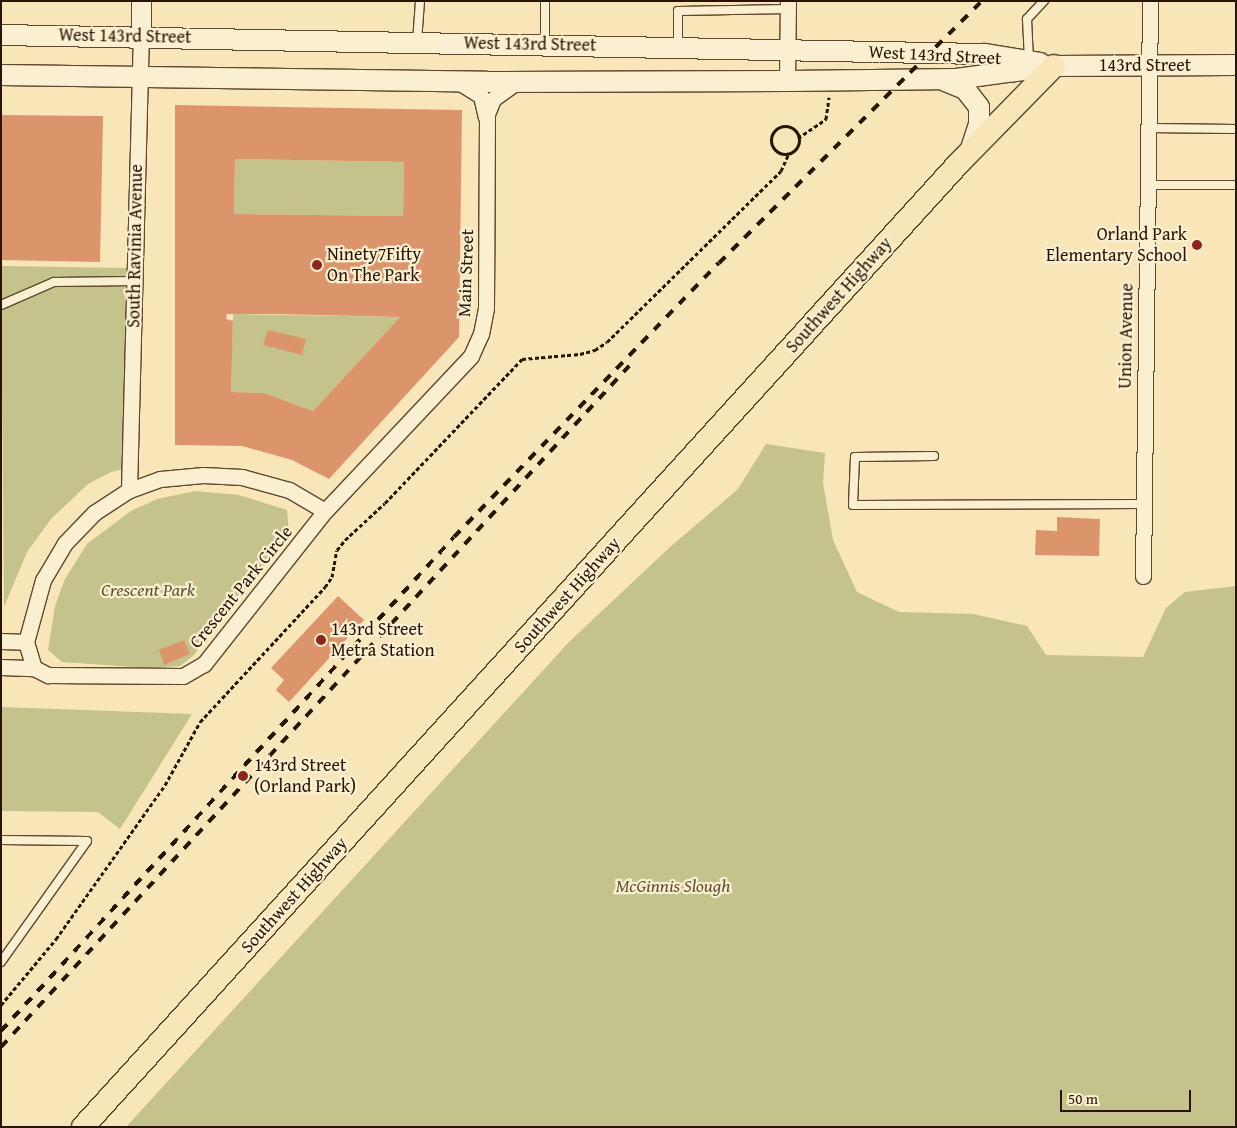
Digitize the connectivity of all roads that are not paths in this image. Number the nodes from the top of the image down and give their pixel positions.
1 (141, 1) edge
2 (420, 1) edge
3 (545, 1) edge
4 (1044, 1) edge
5 (1150, 1) edge
6 (788, 5) edge
7 (1, 35) edge
8 (141, 36) junction
9 (417, 42) junction
10 (544, 44) junction
11 (678, 47) junction
12 (788, 50) junction
13 (1236, 64) edge
14 (1150, 65) junction
15 (1029, 66) junction
16 (1054, 66) junction
17 (1, 75) edge
18 (140, 77) junction
19 (931, 78) junction
20 (449, 81) junction
21 (788, 81) junction
22 (518, 82) junction
23 (487, 121) junction
24 (1148, 128) junction
25 (1236, 129) edge
26 (970, 151) junction
27 (1148, 185) junction
28 (1236, 185) edge
29 (134, 282) junction
30 (1, 306) edge
31 (934, 456) dead end
32 (129, 490) junction
33 (1142, 504) junction
34 (326, 511) junction
35 (1143, 576) dead end
36 (1, 641) edge
37 (26, 642) junction
38 (1, 668) edge
39 (34, 668) junction
40 (1, 840) edge
41 (3, 957) edge
42 (82, 1127) edge

1 - 8 street, South Ravinia Avenue
2 - 9 lane
3 - 10 lane
4 - 15 lane
5 - 14 street, Union Avenue
6 - 11 lane
6 - 12 street
7 - 8 main road, West 143rd Street
8 - 9 main road, West 143rd Street
8 - 18 street, South Ravinia Avenue
9 - 10 main road, West 143rd Street
10 - 11 main road, West 143rd Street
11 - 12 main road, West 143rd Street
12 - 15 main road, West 143rd Street
12 - 21 street
13 - 14 main road, 143rd Street
14 - 16 main road, 143rd Street
14 - 24 street, Union Avenue
15 - 16 main road, West 143rd Street
15 - 19 main road, West 143rd Street
16 - 26 main road, Southwest Highway
17 - 18 main road, West 143rd Street
18 - 20 main road, West 143rd Street
18 - 29 street, South Ravinia Avenue
19 - 21 main road, West 143rd Street
19 - 26 main road
20 - 22 main road, West 143rd Street
20 - 23 street
21 - 22 main road, West 143rd Street
22 - 23 street, Main Street
23 - 34 street, Main Street
24 - 25 lane
24 - 27 street, Union Avenue
26 - 42 main road, Southwest Highway
27 - 28 lane
27 - 33 street, Union Avenue
29 - 30 lane
29 - 32 street, South Ravinia Avenue
31 - 33 lane
32 - 34 street
32 - 37 street
33 - 35 street, Union Avenue
34 - 39 street, Crescent Park Circle
36 - 37 street
37 - 39 street
38 - 39 street, Crescent Park Circle
40 - 41 lane

